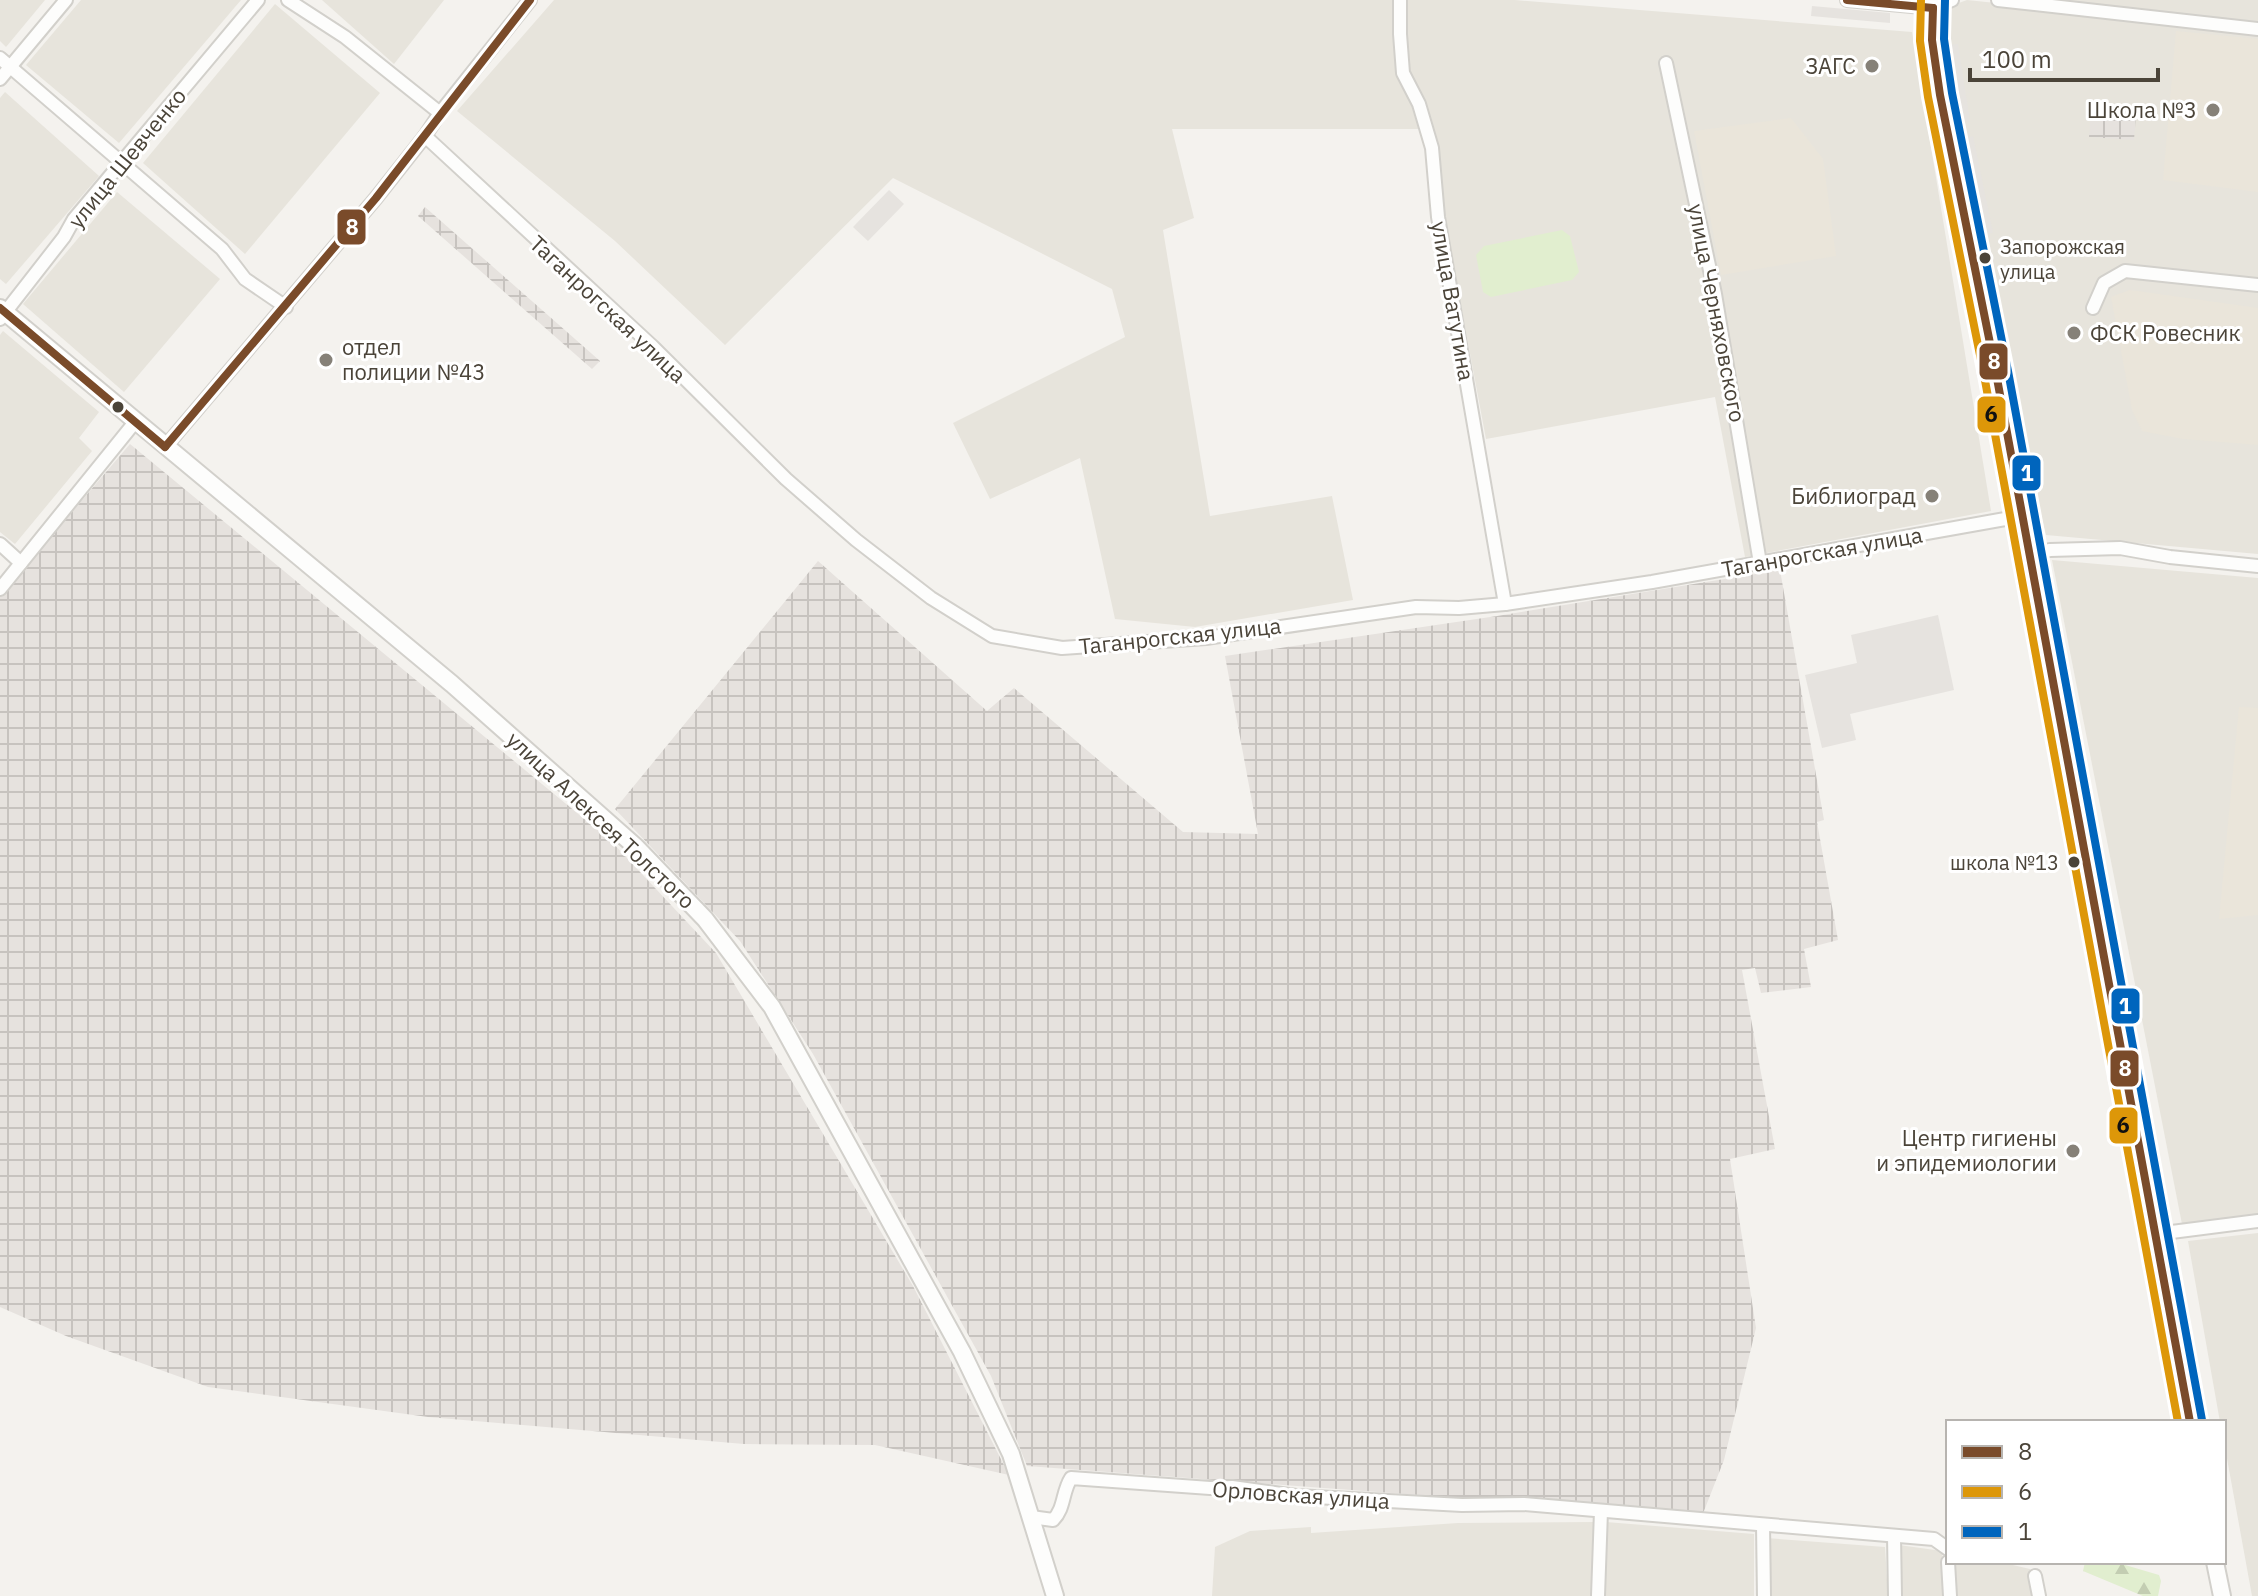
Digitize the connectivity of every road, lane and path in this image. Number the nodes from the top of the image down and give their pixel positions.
1 (66, 0) edge
2 (258, 0) edge
3 (288, 0) edge
4 (530, 0) edge
5 (1400, 0) edge
6 (1847, 0) edge
7 (1952, 0) edge
8 (1998, 0) edge
9 (1933, 4) edge
10 (2258, 29) edge
11 (5, 62) edge
12 (1666, 63) dead end
13 (0, 79) edge
14 (440, 113) junction
15 (425, 136) junction
16 (121, 164) junction
17 (2258, 285) edge
18 (286, 307) junction
19 (2093, 308) dead end
20 (2, 313) edge
21 (135, 422) junction
22 (165, 447) junction
23 (2022, 516) junction
24 (0, 544) edge
25 (2029, 554) junction
26 (21, 563) junction
27 (1760, 563) junction
28 (2258, 566) edge
29 (0, 589) edge
30 (1505, 604) junction
31 (2258, 1221) edge
32 (2156, 1234) junction
33 (2190, 1420) edge
34 (1601, 1511) junction
35 (1031, 1517) junction
36 (1763, 1525) junction
37 (1894, 1536) junction
38 (1946, 1547) edge
39 (1948, 1564) edge
40 (2215, 1564) edge
41 (2035, 1576) dead end
42 (1055, 1596) edge
43 (1598, 1596) edge
44 (1764, 1596) edge
45 (1895, 1596) edge
46 (1950, 1596) edge
47 (2039, 1596) edge
48 (2222, 1596) edge

1 - 11 street
2 - 16 street, улица Шевченко
3 - 14 street
4 - 14 street
5 - 30 street, улица Ватутина
6 - 9 street
7 - 9 street
8 - 10 street
9 - 23 street
11 - 13 street
11 - 16 street
12 - 27 street, улица Черняховского
14 - 15 street
15 - 18 street
15 - 30 street, Таганрогская улица
16 - 18 street
16 - 20 street, улица Шевченко
17 - 19 street
18 - 22 street
20 - 21 street, улица Алексея Толстого
21 - 22 street, улица Алексея Толстого
21 - 26 street
22 - 35 street, улица Алексея Толстого
23 - 25 street
23 - 27 street, Таганрогская улица
24 - 26 street
25 - 28 street
25 - 32 street
26 - 29 street
27 - 30 street, Таганрогская улица
31 - 32 street
32 - 33 street
34 - 35 street, Орловская улица
34 - 36 street, Орловская улица
34 - 43 street
35 - 42 street, улица Алексея Толстого
36 - 37 street, Орловская улица
36 - 44 street
37 - 38 street, Орловская улица
37 - 45 street
39 - 46 street
40 - 48 street
41 - 47 street

